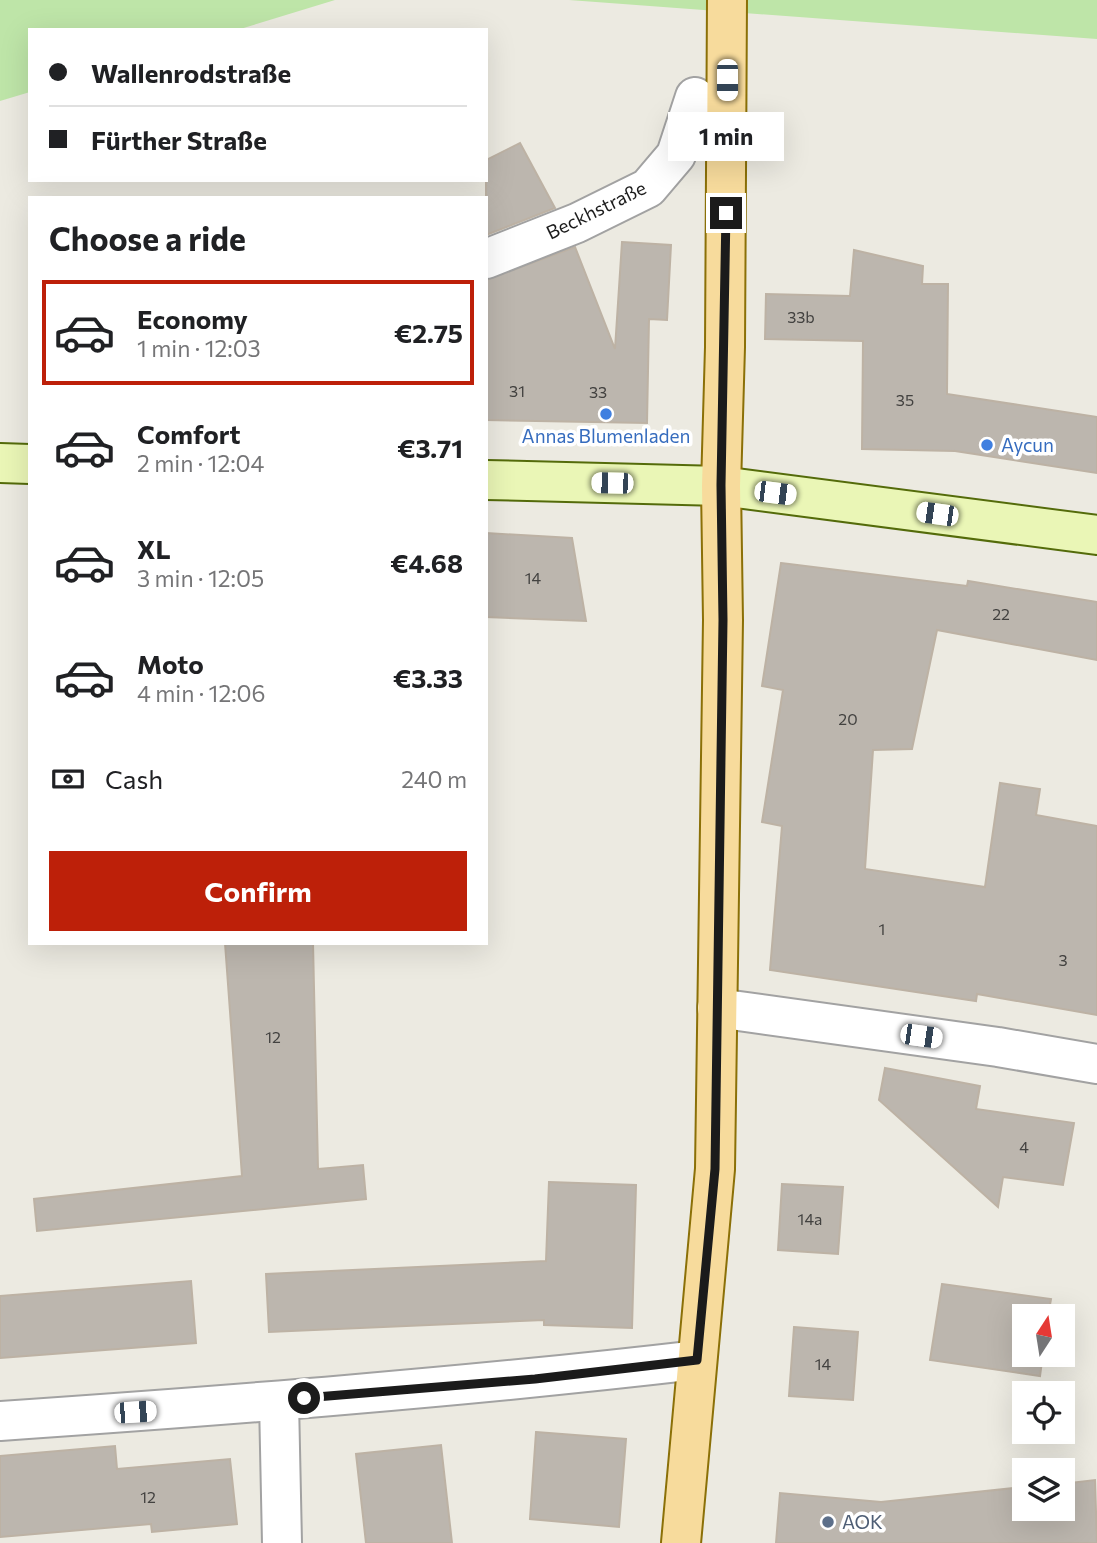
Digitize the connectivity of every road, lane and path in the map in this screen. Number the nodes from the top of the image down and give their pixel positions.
1 (727, 0) edge
2 (695, 97) dead end
3 (488, 257) edge
4 (0, 463) edge
5 (28, 464) edge
6 (488, 480) edge
7 (721, 485) junction
8 (1097, 535) edge
9 (717, 1008) junction
10 (1097, 1064) edge
11 (697, 1360) junction
12 (279, 1401) junction
13 (0, 1421) edge
14 (282, 1543) edge
15 (681, 1543) edge

1 - 7 main road
2 - 3 street, Beckhstraße
4 - 5 main road
6 - 7 main road
7 - 8 main road
7 - 9 main road
9 - 10 street
9 - 11 main road
11 - 12 street
11 - 15 main road
12 - 13 street
12 - 14 street

